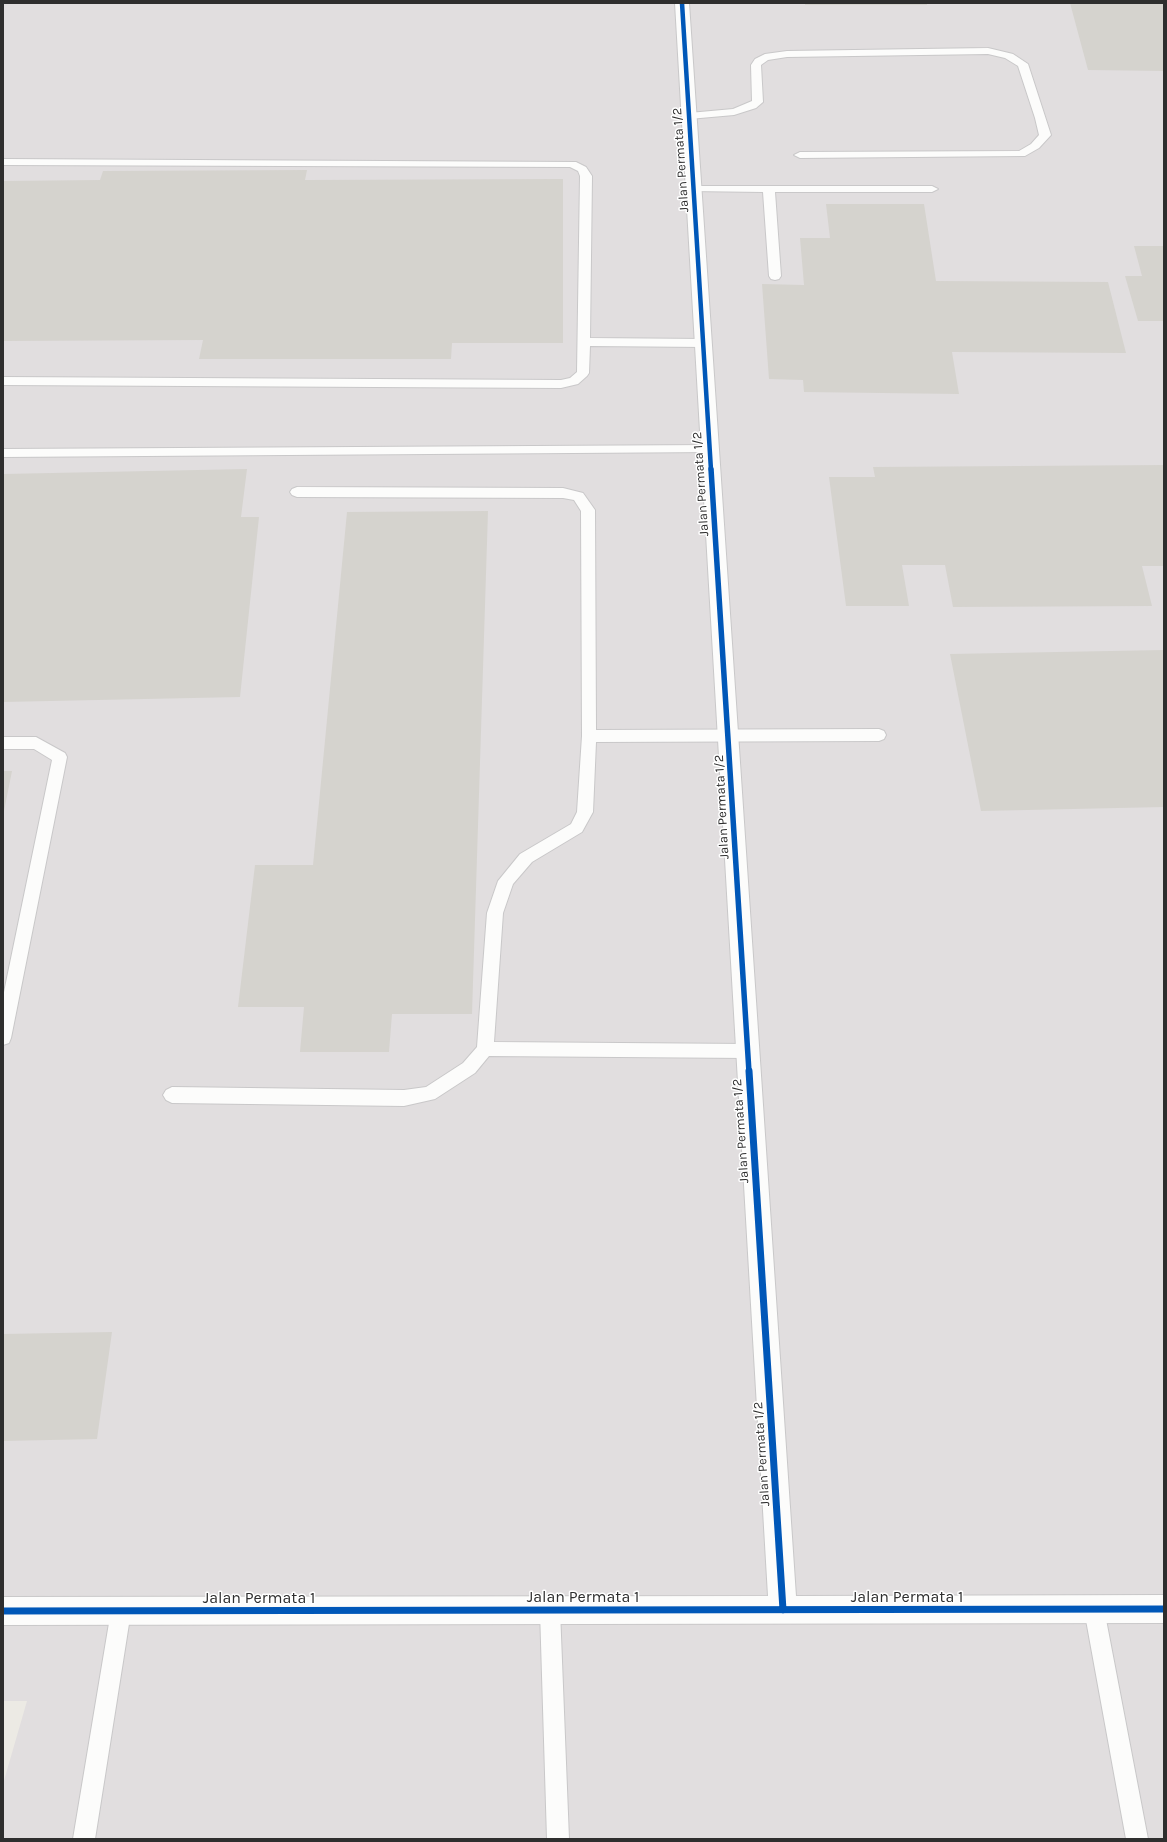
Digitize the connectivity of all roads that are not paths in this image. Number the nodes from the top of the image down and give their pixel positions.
1 (682, 3) edge
2 (689, 116) junction
3 (800, 155) dead end
4 (3, 162) edge
5 (694, 189) junction
6 (769, 189) junction
7 (932, 189) dead end
8 (775, 276) dead end
9 (585, 342) junction
10 (704, 343) junction
11 (3, 381) edge
12 (710, 450) junction
13 (3, 454) edge
14 (297, 492) dead end
15 (879, 735) dead end
16 (589, 736) junction
17 (728, 736) junction
18 (3, 743) edge
19 (3, 1038) edge
20 (485, 1049) junction
21 (747, 1051) junction
22 (172, 1095) dead end
23 (1094, 1609) junction
24 (1164, 1609) edge
25 (550, 1610) junction
26 (783, 1610) junction
27 (3, 1611) edge
28 (121, 1611) junction
29 (84, 1839) edge
30 (558, 1839) edge
31 (1137, 1839) edge

1 - 2 street, Jalan Permata 1/2
2 - 3 lane
2 - 5 street, Jalan Permata 1/2
4 - 9 lane
5 - 6 lane
5 - 10 street, Jalan Permata 1/2
6 - 7 lane
6 - 8 lane
9 - 10 lane
9 - 11 lane
10 - 12 street, Jalan Permata 1/2
12 - 13 lane
12 - 17 street, Jalan Permata 1/2
14 - 16 lane
15 - 17 lane
16 - 17 lane
16 - 20 lane
17 - 21 street, Jalan Permata 1/2
18 - 19 lane
20 - 21 lane
20 - 22 lane
21 - 26 street, Jalan Permata 1/2
23 - 24 street, Jalan Permata 1
23 - 26 street, Jalan Permata 1
23 - 31 lane
25 - 26 street, Jalan Permata 1
25 - 28 street, Jalan Permata 1
25 - 30 lane
27 - 28 street, Jalan Permata 1
28 - 29 lane

